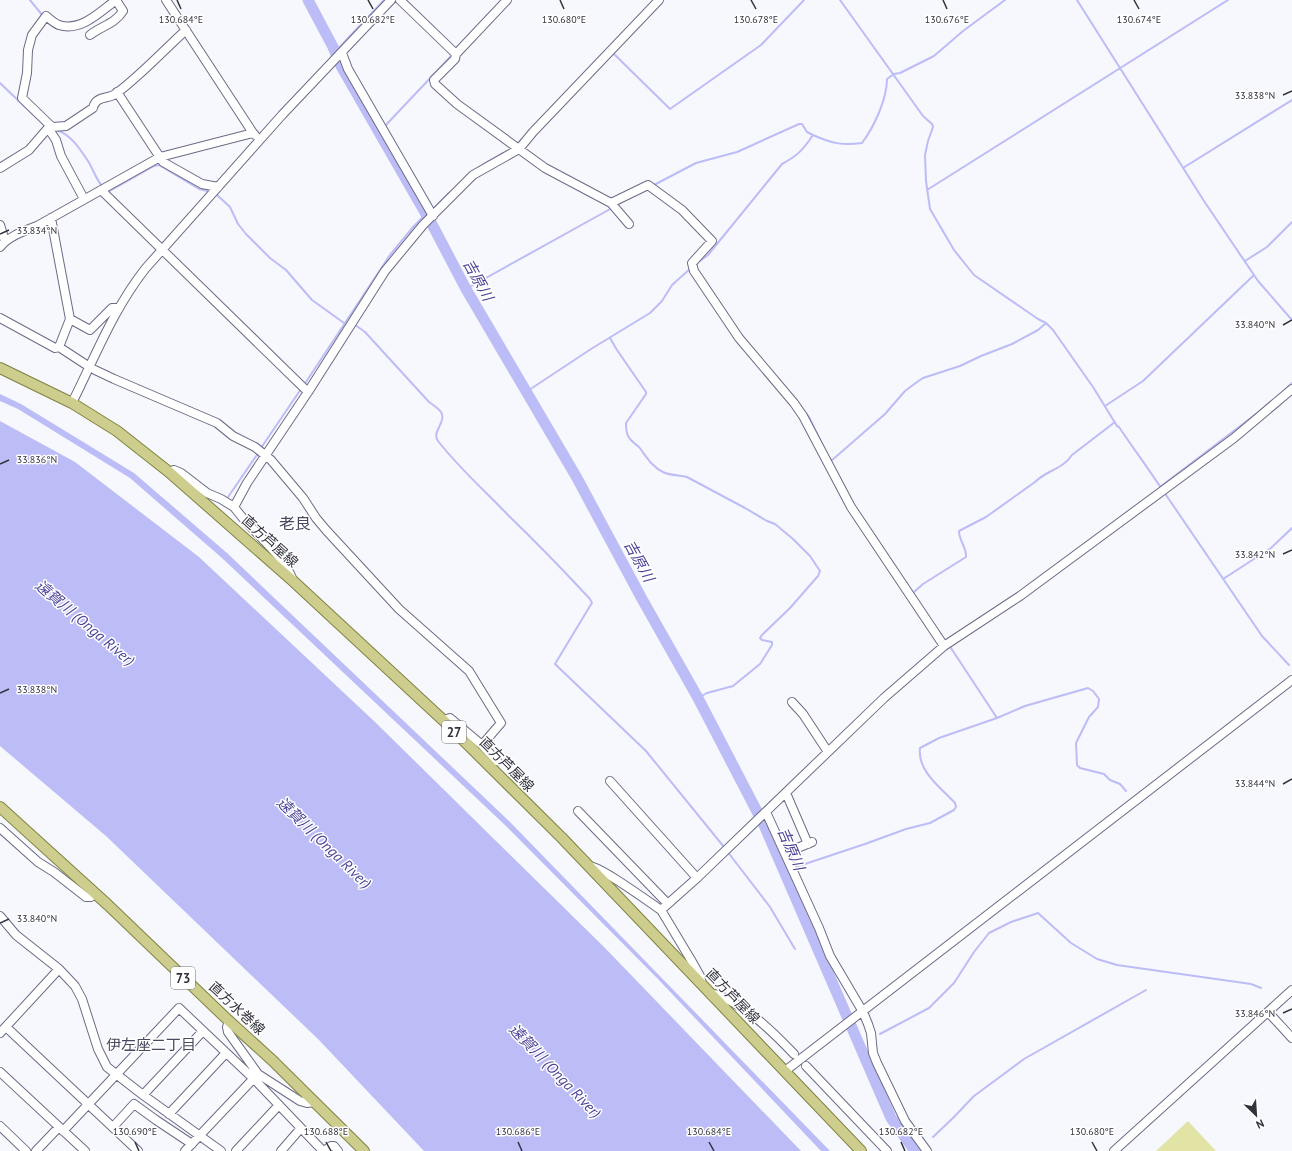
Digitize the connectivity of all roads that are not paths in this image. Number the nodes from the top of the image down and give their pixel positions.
1 (116, 0) edge
2 (166, 0) edge
3 (391, 0) edge
4 (400, 0) edge
5 (507, 0) edge
6 (659, 0) edge
7 (186, 30) junction
8 (90, 35) dead end
9 (342, 53) junction
10 (456, 54) junction
11 (117, 92) junction
12 (50, 127) junction
13 (253, 133) junction
14 (261, 139) junction
15 (519, 149) junction
16 (160, 157) junction
17 (0, 168) edge
18 (218, 187) junction
19 (101, 190) junction
20 (84, 199) junction
21 (611, 203) junction
22 (433, 216) junction
23 (51, 218) junction
24 (629, 224) dead end
25 (0, 225) edge
26 (2, 244) edge
27 (163, 249) junction
28 (118, 308) junction
29 (0, 318) edge
30 (70, 319) junction
31 (60, 347) junction
32 (85, 364) dead end
33 (0, 368) edge
34 (95, 370) dead end
35 (1292, 389) edge
36 (308, 392) junction
37 (72, 403) junction
38 (266, 454) junction
39 (169, 472) junction
40 (234, 507) junction
41 (293, 581) junction
42 (944, 646) junction
43 (1292, 680) edge
44 (792, 702) dead end
45 (443, 720) junction
46 (482, 745) junction
47 (828, 752) junction
48 (497, 761) dead end
49 (610, 781) dead end
50 (786, 792) junction
51 (0, 807) edge
52 (578, 811) dead end
53 (766, 812) junction
54 (0, 828) edge
55 (785, 853) junction
56 (589, 866) junction
57 (697, 878) junction
58 (95, 893) junction
59 (668, 904) junction
60 (661, 910) junction
61 (0, 916) edge
62 (59, 970) junction
63 (702, 984) junction
64 (1292, 990) edge
65 (710, 993) junction
66 (1268, 1012) junction
67 (860, 1014) junction
68 (229, 1021) junction
69 (3, 1030) edge
70 (203, 1031) junction
71 (1292, 1038) edge
72 (226, 1053) junction
73 (794, 1054) dead end
74 (806, 1066) dead end
75 (785, 1071) junction
76 (0, 1072) edge
77 (116, 1074) junction
78 (256, 1076) junction
79 (143, 1095) junction
80 (314, 1102) junction
81 (89, 1104) junction
82 (279, 1105) junction
83 (169, 1114) junction
84 (0, 1126) edge
85 (113, 1127) junction
86 (301, 1128) junction
87 (61, 1129) junction
88 (199, 1136) junction
89 (192, 1144) junction
90 (26, 1151) edge
91 (36, 1151) edge
92 (85, 1151) edge
93 (138, 1151) edge
94 (185, 1151) edge
95 (221, 1151) edge
96 (236, 1151) edge
97 (281, 1151) edge
98 (323, 1151) edge
99 (338, 1151) edge
100 (364, 1151) edge
101 (861, 1151) edge
102 (886, 1151) edge
103 (927, 1151) edge
104 (1114, 1151) edge

1 - 8 street
1 - 12 street
2 - 7 street
3 - 9 street
4 - 10 street
5 - 10 street
6 - 15 street
7 - 11 street
7 - 13 street
9 - 14 street
9 - 22 street
10 - 15 street
11 - 12 street
11 - 16 street
12 - 17 street
12 - 20 street
13 - 14 street
13 - 16 street
14 - 18 street
15 - 21 street
15 - 22 street
16 - 18 street
16 - 19 street
18 - 27 street
19 - 20 street
19 - 27 street
20 - 23 street
21 - 24 street
21 - 42 street
22 - 36 street
23 - 26 street
23 - 30 street
25 - 26 street
27 - 28 street
27 - 36 street
28 - 30 street
28 - 37 street
29 - 31 street
30 - 31 street
31 - 32 street
33 - 37 main road, 直方芦屋線 / 27
34 - 38 street
35 - 42 street
36 - 38 street
37 - 39 main road, 直方芦屋線 / 27
38 - 40 street
38 - 46 street
39 - 40 street
39 - 41 main road, 直方芦屋線 / 27
40 - 41 street
41 - 45 main road, 直方芦屋線 / 27
42 - 47 street
43 - 67 street
44 - 47 street
45 - 46 street
45 - 56 main road, 直方芦屋線 / 27
46 - 48 street
47 - 50 street
49 - 57 street
50 - 53 street
50 - 55 street
51 - 58 main road, 直方水巻線 / 73
52 - 59 street
53 - 55 street
53 - 57 street
54 - 58 street
55 - 67 street
56 - 60 street
56 - 63 main road, 直方芦屋線 / 27
57 - 59 street
58 - 68 main road, 直方水巻線 / 73
59 - 60 street
60 - 63 street
61 - 62 street
62 - 69 street
62 - 77 street
63 - 65 main road, 直方芦屋線 / 27
64 - 66 street
65 - 73 street
65 - 75 main road, 直方芦屋線 / 27
66 - 71 street
66 - 104 street
67 - 75 street
67 - 103 street
68 - 78 street
68 - 80 main road, 直方水巻線 / 73
69 - 81 street
70 - 72 street
70 - 77 street
70 - 79 street
72 - 78 street
72 - 83 street
74 - 102 street
75 - 101 main road, 直方芦屋線 / 27
76 - 87 street
77 - 79 street
77 - 81 street
78 - 80 street
78 - 82 street
78 - 88 street
79 - 83 street
80 - 100 main road, 直方水巻線 / 73
81 - 85 street
81 - 87 street
82 - 86 street
82 - 96 street
83 - 88 street
84 - 90 street
85 - 89 street
85 - 93 street
86 - 97 street
86 - 98 street
87 - 91 street
87 - 92 street
88 - 89 street
88 - 95 street
89 - 94 street
98 - 99 street

